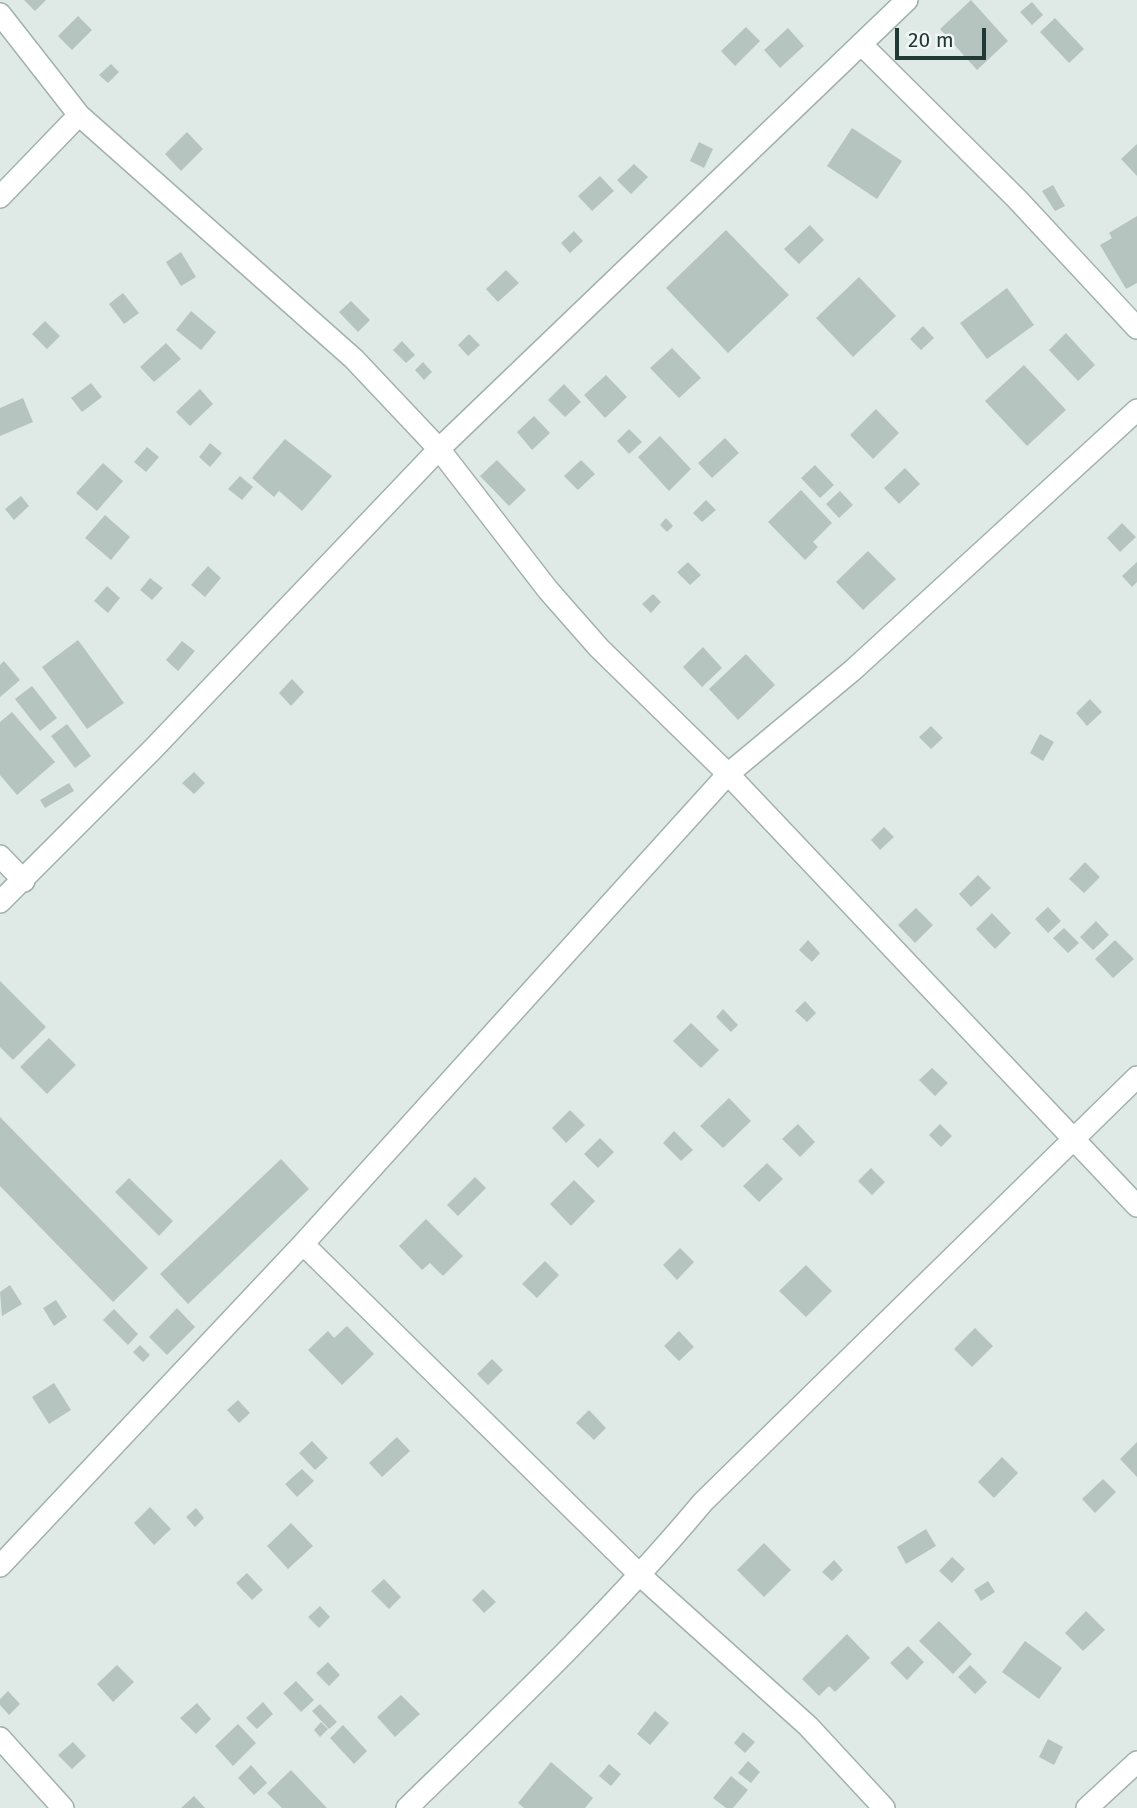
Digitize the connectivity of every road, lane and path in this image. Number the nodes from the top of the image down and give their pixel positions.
1 (907, 0) edge
2 (0, 14) edge
3 (861, 44) junction
4 (79, 115) junction
5 (0, 197) edge
6 (1137, 328) edge
7 (1137, 410) edge
8 (439, 449) junction
9 (728, 774) junction
10 (0, 856) edge
11 (24, 881) junction
12 (0, 902) edge
13 (1137, 1077) edge
14 (1074, 1138) junction
15 (1137, 1206) edge
16 (303, 1244) junction
17 (0, 1566) edge
18 (640, 1576) junction
19 (0, 1738) edge
20 (1137, 1762) edge
21 (63, 1808) edge
22 (407, 1808) edge
23 (884, 1808) edge
24 (1087, 1808) edge

1 - 3 street
2 - 4 street
3 - 6 street
3 - 8 street
4 - 5 street
4 - 8 street
7 - 9 street
8 - 9 street
8 - 11 street
9 - 14 street
9 - 16 street
10 - 11 street
11 - 12 street
13 - 14 street
14 - 15 street
14 - 18 street
16 - 17 street
16 - 18 street
18 - 22 street
18 - 23 street
19 - 21 street
20 - 24 street

